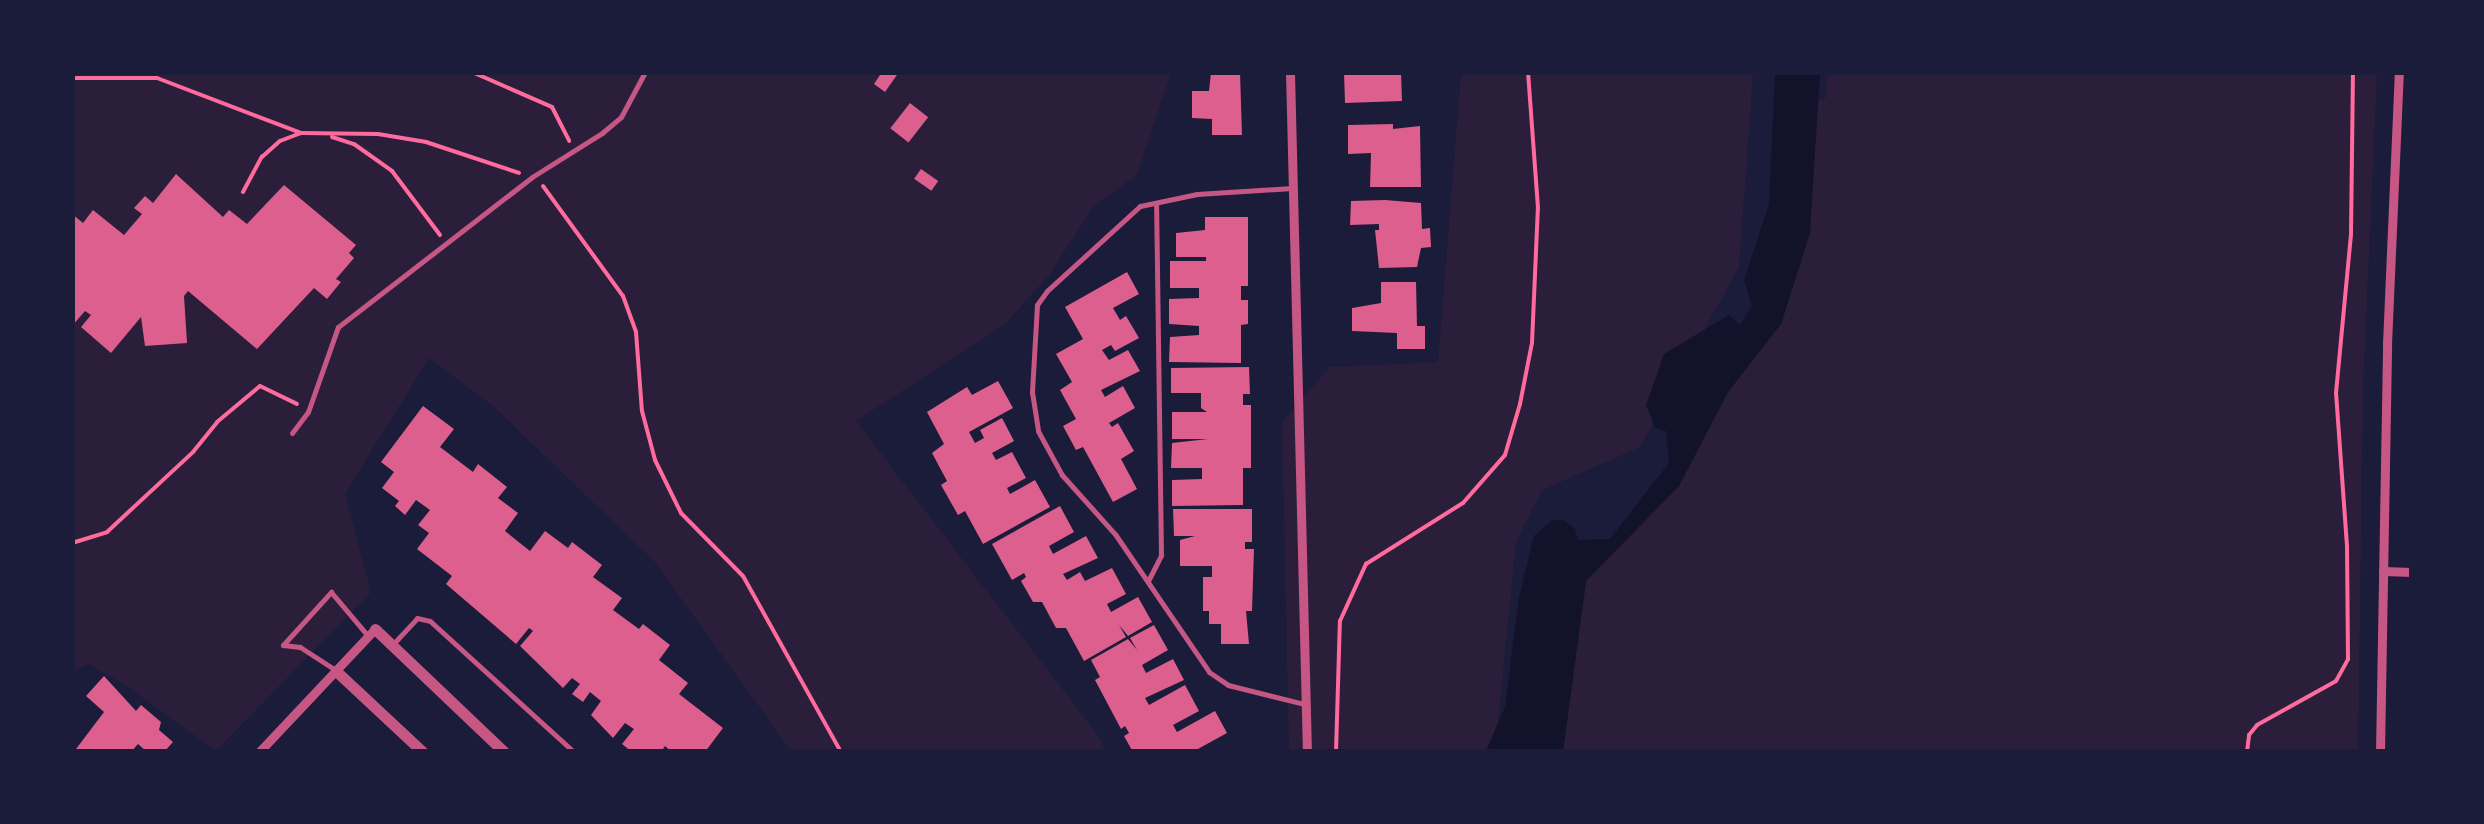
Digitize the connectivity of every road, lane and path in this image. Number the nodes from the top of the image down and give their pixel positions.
1 (472, 72) edge
2 (645, 72) edge
3 (1290, 72) edge
4 (1528, 72) edge
5 (2353, 72) edge
6 (2399, 72) edge
7 (72, 78) edge
8 (300, 132) junction
9 (324, 134) junction
10 (574, 151) junction
11 (532, 177) junction
12 (1292, 188) junction
13 (243, 192) dead end
14 (1156, 203) junction
15 (445, 244) junction
16 (308, 412) junction
17 (292, 433) dead end
18 (72, 543) edge
19 (2383, 572) junction
20 (2412, 572) edge
21 (1148, 581) junction
22 (371, 633) junction
23 (392, 646) junction
24 (336, 671) junction
25 (1304, 704) junction
26 (259, 752) edge
27 (424, 752) edge
28 (504, 752) edge
29 (574, 752) edge
30 (841, 752) edge
31 (1308, 752) edge
32 (1336, 752) edge
33 (2248, 752) edge
34 (2380, 752) edge

1 - 10 path
2 - 10 lane
3 - 12 street
4 - 32 path
5 - 33 path
6 - 19 street
7 - 8 path
8 - 9 path
8 - 13 path
9 - 11 path
9 - 15 path
10 - 11 lane
11 - 15 lane
11 - 30 path
12 - 14 lane
12 - 25 street
14 - 21 lane
14 - 21 lane
15 - 16 lane
16 - 17 lane
16 - 18 path
19 - 20 street
19 - 34 street
21 - 25 lane
22 - 23 street
22 - 24 street
22 - 24 lane
23 - 28 street
23 - 29 lane
24 - 26 street
24 - 27 street
25 - 31 street

